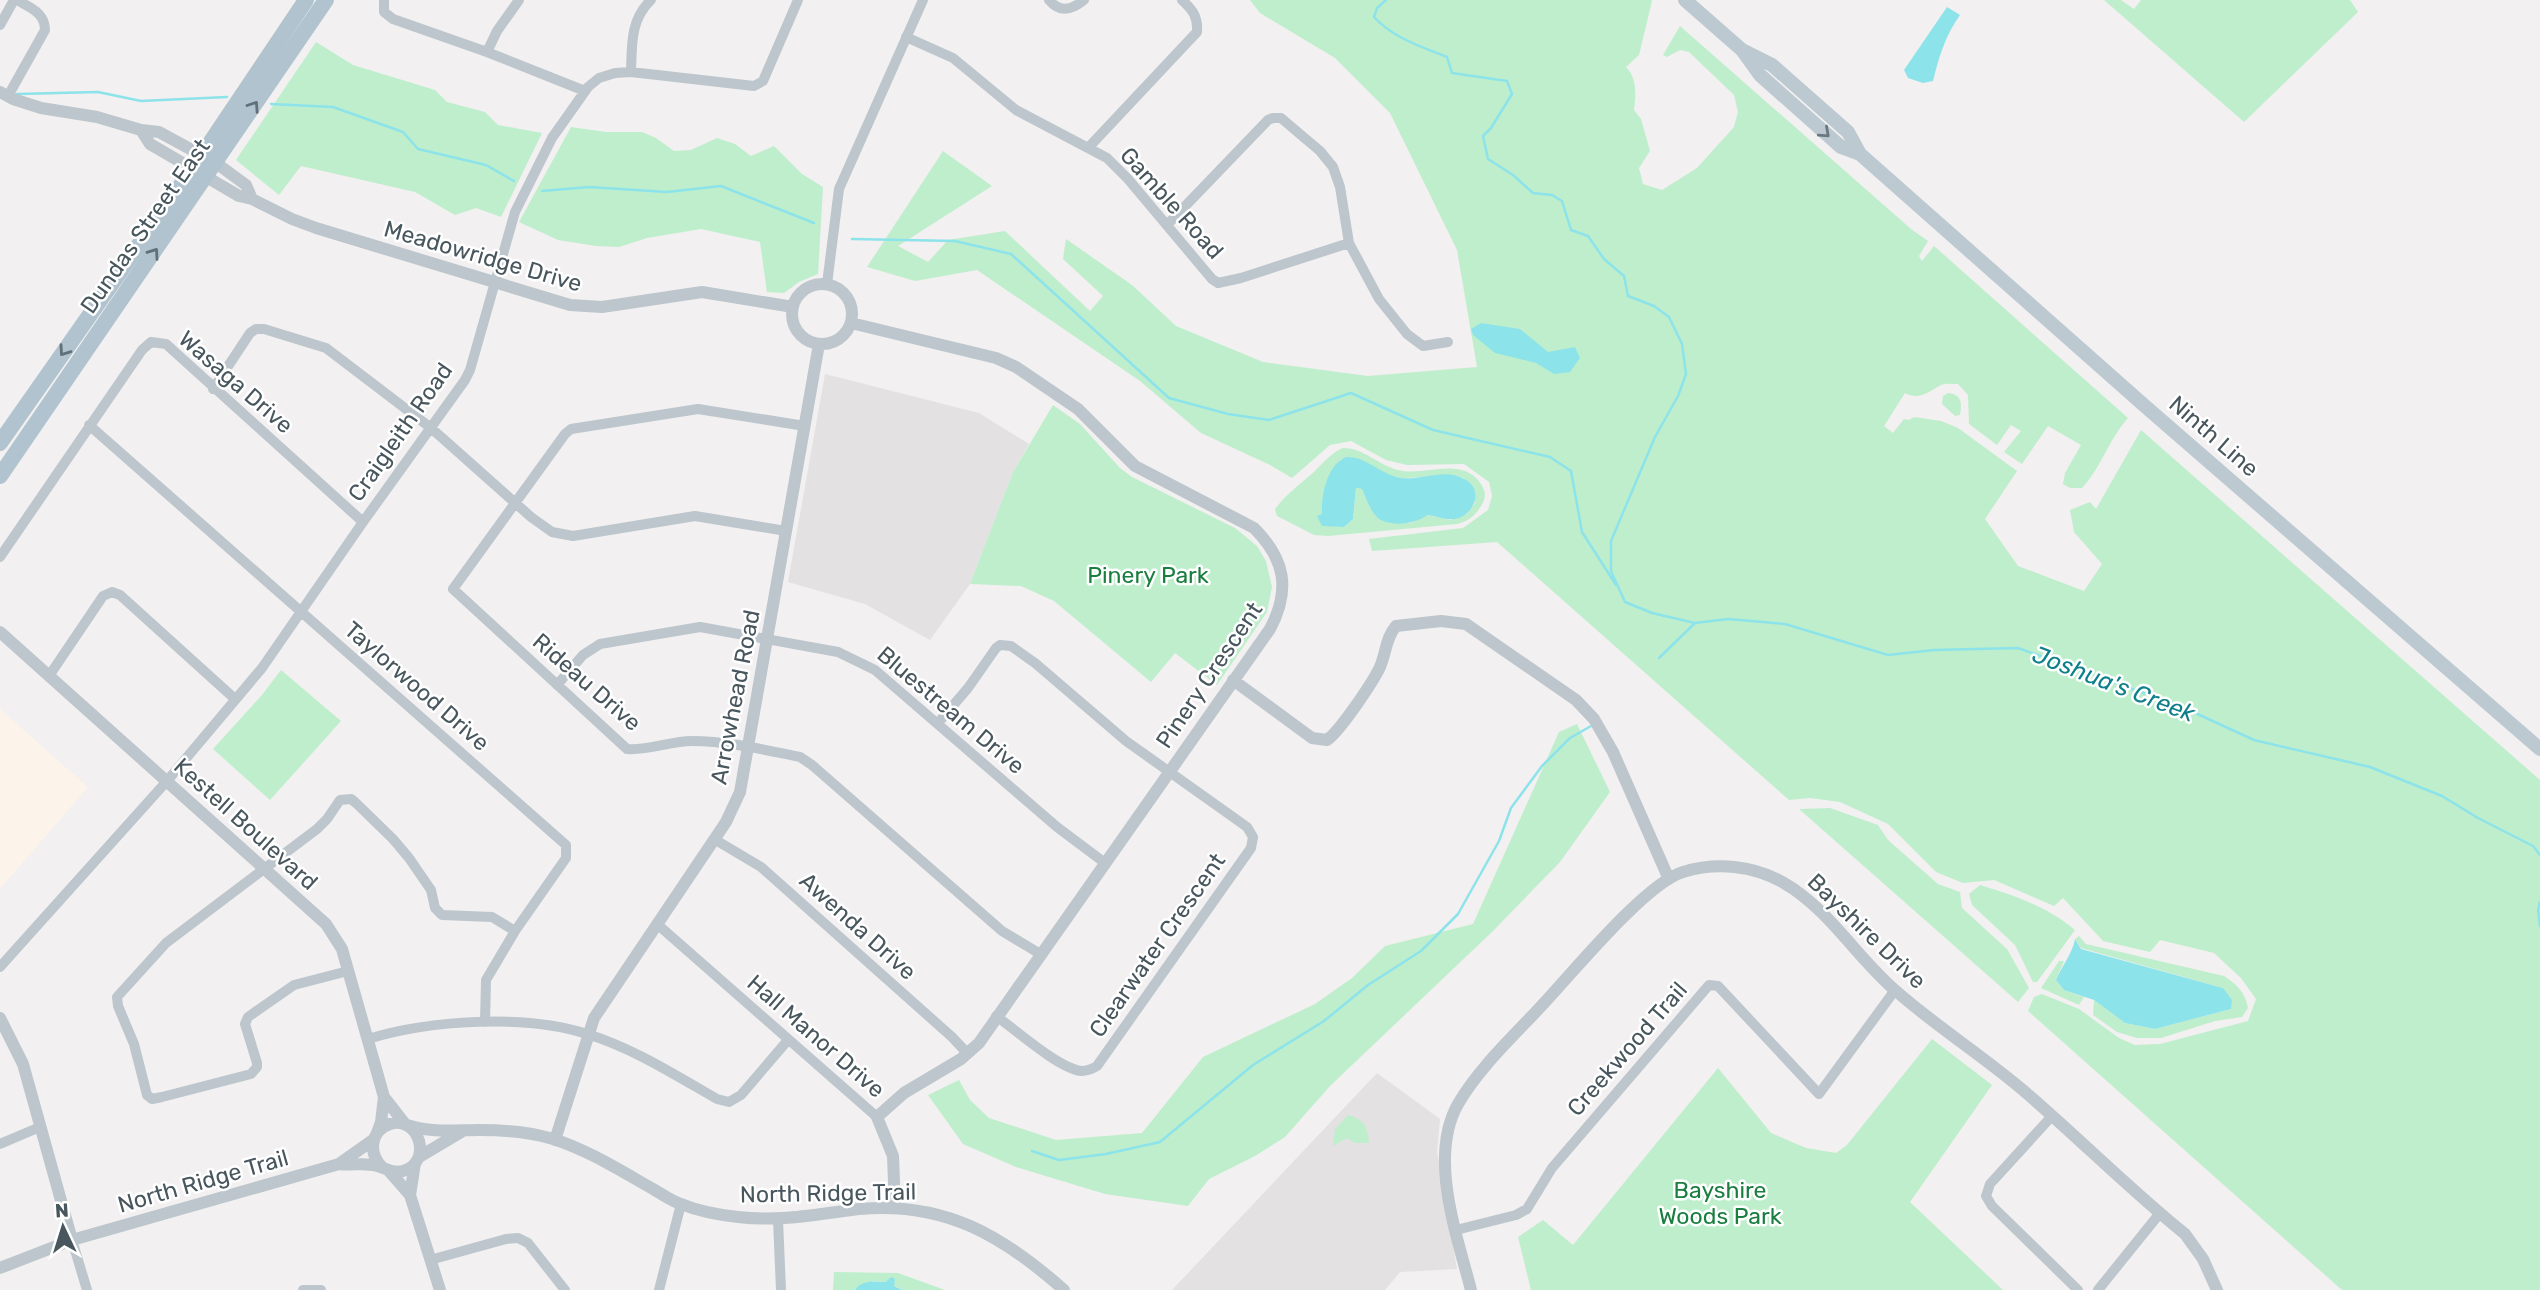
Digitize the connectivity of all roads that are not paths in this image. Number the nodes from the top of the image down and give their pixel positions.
1 (15, 0) edge
2 (306, 0) edge
3 (326, 0) edge
4 (384, 0) edge
5 (519, 0) edge
6 (651, 0) edge
7 (798, 0) edge
8 (923, 0) edge
9 (1049, 0) edge
10 (1084, 0) edge
11 (1182, 0) edge
12 (1685, 0) edge
13 (0, 25) edge
14 (906, 37) junction
15 (487, 52) junction
16 (631, 72) junction
17 (585, 91) junction
18 (4, 94) edge
19 (1088, 148) junction
20 (204, 166) junction
21 (1167, 225) junction
22 (1349, 243) junction
23 (495, 283) junction
24 (827, 284) junction
25 (793, 307) junction
26 (851, 323) junction
27 (1448, 342) dead end
28 (819, 344) junction
29 (213, 389) junction
30 (89, 425) junction
31 (805, 426) junction
32 (431, 428) junction
33 (0, 443) edge
34 (0, 476) edge
35 (516, 503) junction
36 (363, 522) junction
37 (786, 531) junction
38 (0, 557) edge
39 (302, 613) junction
40 (0, 632) edge
41 (767, 639) junction
42 (49, 676) junction
43 (1233, 680) junction
44 (557, 685) junction
45 (235, 699) junction
46 (938, 723) junction
47 (748, 748) junction
48 (2540, 749) edge
49 (1169, 773) junction
50 (167, 781) junction
51 (714, 839) junction
52 (1105, 863) junction
53 (265, 867) junction
54 (1668, 877) junction
55 (657, 924) junction
56 (515, 931) junction
57 (1041, 955) junction
58 (0, 967) edge
59 (348, 971) junction
60 (1895, 990) junction
61 (996, 1016) junction
62 (0, 1018) edge
63 (485, 1022) junction
64 (588, 1034) junction
65 (368, 1039) junction
66 (788, 1040) junction
67 (967, 1054) junction
68 (384, 1097) junction
69 (2052, 1116) junction
70 (877, 1117) junction
71 (406, 1125) junction
72 (40, 1127) junction
73 (461, 1132) junction
74 (375, 1136) junction
75 (555, 1140) junction
76 (0, 1144) edge
77 (417, 1160) junction
78 (339, 1164) junction
79 (386, 1169) junction
80 (410, 1195) junction
81 (681, 1204) junction
82 (895, 1208) junction
83 (2160, 1213) junction
84 (778, 1220) junction
85 (1456, 1230) junction
86 (72, 1240) junction
87 (430, 1260) junction
88 (0, 1268) edge
89 (87, 1290) edge
90 (303, 1290) edge
91 (321, 1290) edge
92 (440, 1290) edge
93 (565, 1290) edge
94 (659, 1290) edge
95 (781, 1290) edge
96 (1064, 1290) edge
97 (1471, 1290) edge
98 (2078, 1290) edge
99 (2098, 1290) edge
100 (2217, 1290) edge

1 - 13 street
1 - 18 street
2 - 20 main road, Dundas Street East
20 -> 3 main road, Dundas Street East
4 - 15 street
5 - 15 street
6 - 16 street
7 - 16 street, Craigleith Road
8 - 14 street
9 - 10 street
11 - 19 street
12 - 48 main road, Ninth Line
14 - 19 street, Gamble Road
14 - 24 street
15 - 17 street
16 - 17 street, Craigleith Road
17 - 23 street, Craigleith Road
18 - 20 street, Meadowridge Drive
19 - 21 street, Gamble Road
20 - 23 street, Meadowridge Drive
20 -> 33 main road, Dundas Street East
34 -> 20 main road, Dundas Street East
21 - 22 street, Gamble Road
21 - 22 street
22 - 27 street
23 - 25 street, Meadowridge Drive
23 - 32 street, Craigleith Road
24 - 25 street
24 - 26 street
25 - 28 street
26 - 28 street
26 - 43 street, Pinery Crescent
28 - 31 street, Arrowhead Road
29 - 30 street, Wasaga Drive
29 - 32 street
29 - 36 street, Wasaga Drive
30 - 38 street, Wasaga Drive
30 - 39 street, Taylorwood Drive
31 - 35 street
31 - 37 street, Arrowhead Road
32 - 35 street
32 - 36 street, Craigleith Road
35 - 37 street
35 - 44 street, Rideau Drive
36 - 39 street, Craigleith Road
37 - 41 street, Arrowhead Road
39 - 45 street, Craigleith Road
39 - 56 street, Taylorwood Drive
40 - 42 street, Kestell Boulevard
41 - 44 street, Bluestream Drive
41 - 46 street, Bluestream Drive
41 - 47 street, Arrowhead Road
42 - 45 street
42 - 50 street, Kestell Boulevard
43 - 49 street, Pinery Crescent
43 - 54 street
44 - 47 street, Rideau Drive
45 - 50 street, Craigleith Road
46 - 49 street
46 - 52 street, Bluestream Drive
47 - 51 street, Arrowhead Road
47 - 57 street, Rideau Drive
49 - 52 street, Pinery Crescent
49 - 61 street, Clearwater Crescent
50 - 53 street, Kestell Boulevard
50 - 58 street, Craigleith Road
51 - 55 street, Arrowhead Road
51 - 67 street, Awenda Drive
52 - 57 street, Pinery Crescent
53 - 56 street
53 - 59 street, Kestell Boulevard
53 - 59 street
54 - 60 street, Bayshire Drive
54 - 85 street, Bayshire Drive
55 - 64 street, Arrowhead Road
55 - 66 street, Hall Manor Drive
56 - 63 street, Taylorwood Drive
57 - 61 street, Pinery Crescent
59 - 65 street, Kestell Boulevard
60 - 69 street, Bayshire Drive
60 - 85 street, Creekwood Trail
61 - 67 street, Pinery Crescent
62 - 72 street
63 - 64 street
63 - 65 street
64 - 66 street
64 - 75 street, Arrowhead Road
65 - 68 street, Kestell Boulevard
66 - 70 street, Hall Manor Drive
67 - 70 street, Pinery Crescent
68 - 71 street, Kestell Boulevard
68 - 74 street, Kestell Boulevard
69 - 83 street, Bayshire Drive
69 - 98 street
70 - 82 street, Hall Manor Drive
71 - 73 street, North Ridge Trail
71 - 74 street
71 - 77 street
72 - 76 street
72 - 86 street
73 - 75 street, North Ridge Trail
73 - 77 street, North Ridge Trail
74 - 78 street, North Ridge Trail
74 - 79 street
75 - 81 street, North Ridge Trail
77 - 79 street
77 - 80 street
78 - 79 street, North Ridge Trail
78 - 86 street, North Ridge Trail
79 - 80 street
80 - 87 street
81 - 84 street, North Ridge Trail
81 - 94 street
82 - 84 street, North Ridge Trail
82 - 96 street, North Ridge Trail
83 - 99 street
83 - 100 street, Bayshire Drive
84 - 95 street
85 - 97 street, Bayshire Drive
86 - 88 street, North Ridge Trail
86 - 89 street
87 - 92 street
87 - 93 street
90 - 91 street

